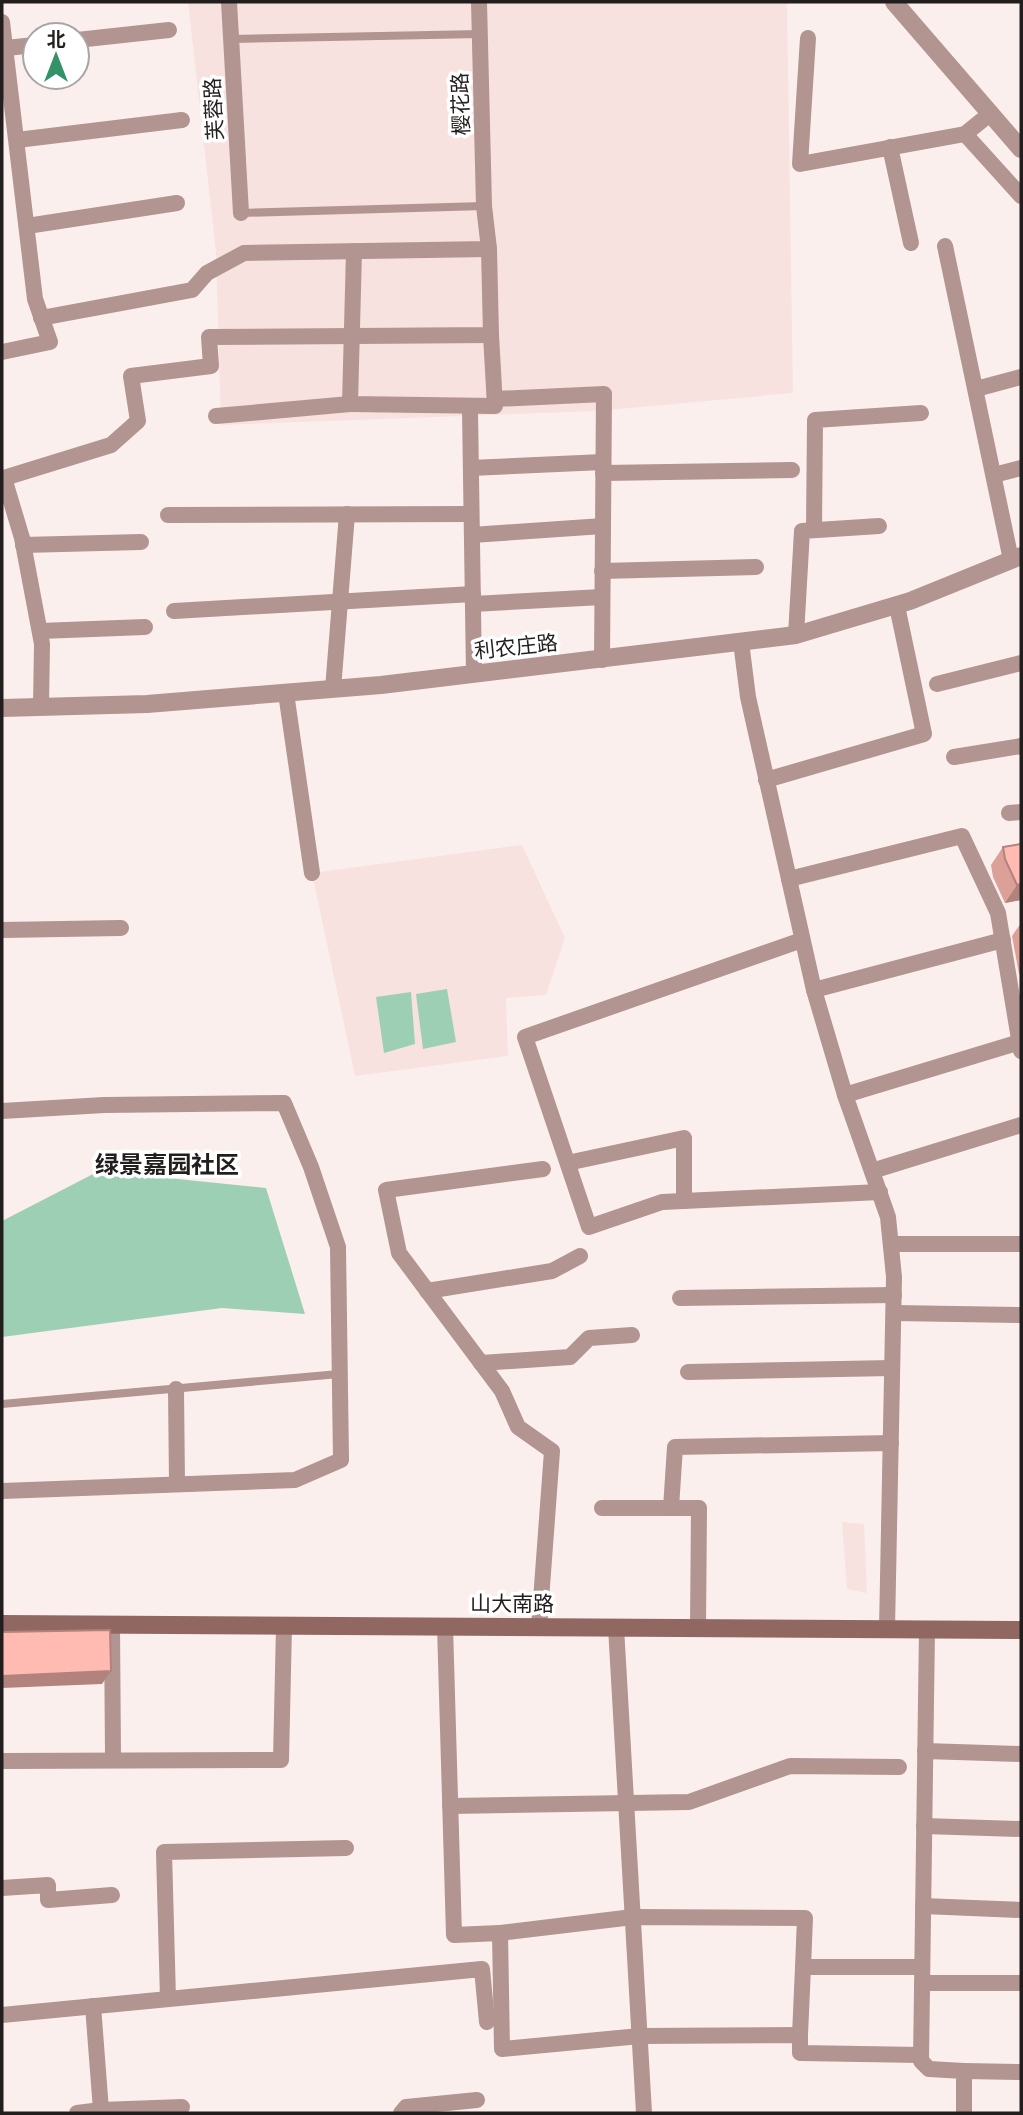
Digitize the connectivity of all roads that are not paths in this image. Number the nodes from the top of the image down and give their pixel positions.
1 (229, 2) edge
2 (479, 2) edge
3 (894, 2) edge
4 (2, 22) edge
5 (169, 30) dead end
6 (480, 34) junction
7 (91, 38) edge
8 (808, 38) dead end
9 (231, 39) junction
10 (21, 46) edge
11 (6, 48) junction
12 (991, 113) junction
13 (182, 120) dead end
14 (965, 134) junction
15 (12, 146) edge
16 (890, 147) junction
17 (1021, 149) edge
18 (1021, 196) edge
19 (177, 203) dead end
20 (485, 206) junction
21 (241, 213) joint
22 (27, 226) junction
23 (911, 243) dead end
24 (945, 246) dead end
25 (489, 249) junction
26 (354, 251) junction
27 (41, 318) junction
28 (491, 335) junction
29 (353, 336) junction
30 (2, 352) edge
31 (1021, 377) edge
32 (976, 389) junction
33 (495, 400) junction
34 (350, 404) junction
35 (470, 410) dead end
36 (921, 412) dead end
37 (216, 416) dead end
38 (471, 468) junction
39 (603, 468) junction
40 (1021, 468) edge
41 (792, 470) dead end
42 (993, 475) junction
43 (347, 514) junction
44 (471, 514) junction
45 (168, 515) dead end
46 (603, 526) junction
47 (879, 526) dead end
48 (814, 530) junction
49 (472, 535) junction
50 (141, 542) dead end
51 (23, 545) junction
52 (1016, 555) edge
53 (756, 567) dead end
54 (603, 571) junction
55 (602, 597) junction
56 (473, 599) junction
57 (340, 602) junction
58 (897, 606) junction
59 (174, 611) dead end
60 (145, 627) dead end
61 (40, 631) junction
62 (796, 635) junction
63 (741, 642) junction
64 (602, 660) junction
65 (1021, 663) edge
66 (474, 674) junction
67 (937, 684) dead end
68 (333, 689) junction
69 (286, 693) junction
70 (41, 707) junction
71 (2, 708) edge
72 (1021, 746) edge
73 (954, 757) dead end
74 (766, 780) junction
75 (312, 873) dead end
76 (789, 879) junction
77 (121, 928) dead end
78 (2, 930) edge
79 (802, 940) junction
80 (1003, 940) junction
81 (814, 990) junction
82 (1021, 1047) edge
83 (845, 1095) junction
84 (2, 1111) edge
85 (1021, 1125) edge
86 (572, 1162) dead end
87 (543, 1169) dead end
88 (872, 1171) junction
89 (880, 1192) junction
90 (684, 1201) junction
91 (891, 1244) junction
92 (1021, 1244) edge
93 (580, 1255) dead end
94 (427, 1291) junction
95 (894, 1294) junction
96 (680, 1298) dead end
97 (894, 1313) junction
98 (1021, 1315) edge
99 (632, 1335) dead end
100 (481, 1363) junction
101 (892, 1368) junction
102 (688, 1372) dead end
103 (339, 1374) junction
104 (176, 1389) junction
105 (2, 1404) edge
106 (891, 1443) junction
107 (177, 1484) junction
108 (2, 1491) edge
109 (603, 1508) dead end
110 (671, 1508) junction
111 (2, 1624) edge
112 (112, 1625) junction
113 (284, 1626) junction
114 (445, 1626) junction
115 (540, 1627) junction
116 (616, 1627) junction
117 (698, 1628) junction
118 (887, 1629) junction
119 (927, 1629) junction
120 (1021, 1630) edge
121 (925, 1751) junction
122 (1021, 1754) edge
123 (113, 1759) junction
124 (2, 1761) edge
125 (899, 1767) dead end
126 (626, 1802) junction
127 (450, 1806) junction
128 (924, 1826) junction
129 (1021, 1829) edge
130 (346, 1848) dead end
131 (2, 1888) edge
132 (112, 1895) dead end
133 (923, 1906) junction
134 (1021, 1910) edge
135 (633, 1917) junction
136 (500, 1933) junction
137 (803, 1966) junction
138 (922, 1975) junction
139 (1021, 1983) edge
140 (167, 1999) junction
141 (93, 2006) junction
142 (2, 2015) edge
143 (487, 2022) dead end
144 (800, 2035) junction
145 (640, 2036) junction
146 (921, 2055) junction
147 (964, 2071) junction
148 (1021, 2072) edge
149 (477, 2100) dead end
150 (182, 2107) dead end
151 (101, 2110) junction
152 (76, 2113) edge
153 (401, 2113) edge
154 (644, 2113) edge
155 (964, 2113) edge

1 - 9 street, 芙蓉路
2 - 6 street, 樱花路
3 - 12 street
4 - 11 street
5 - 7 street
6 - 9 lane
6 - 20 street, 樱花路
8 - 16 street
9 - 21 street, 芙蓉路
10 - 11 street
11 - 15 street
12 - 14 street
12 - 17 street
13 - 15 street
14 - 16 street
14 - 18 street
15 - 22 street
16 - 23 street
19 - 22 street
20 - 21 lane
20 - 25 street, 樱花路
22 - 27 street
24 - 32 street
25 - 26 street
25 - 28 street, 樱花路
26 - 27 street
26 - 29 street
27 - 30 street
28 - 29 street
28 - 33 street, 樱花路
29 - 34 street
29 - 51 street
31 - 32 street
32 - 42 street
33 - 34 street
33 - 39 street
34 - 37 street
35 - 38 street
36 - 48 street
38 - 39 street
38 - 44 street
39 - 41 street
39 - 46 street
40 - 42 street
42 - 52 street
43 - 44 street
43 - 45 street
43 - 57 street
44 - 49 street
46 - 49 street
46 - 54 street
47 - 48 street
48 - 62 street
49 - 56 street
50 - 51 street
51 - 61 street
52 - 58 street, 利农庄路
53 - 54 street
54 - 55 street
55 - 56 street
55 - 64 street
56 - 57 street
56 - 66 street
57 - 59 street
57 - 68 street
58 - 62 street, 利农庄路
58 - 74 street
60 - 61 street
61 - 70 street
62 - 63 street, 利农庄路
63 - 64 street, 利农庄路
63 - 74 street
64 - 66 street, 利农庄路
65 - 67 street
66 - 68 street, 利农庄路
68 - 69 street, 利农庄路
69 - 70 street, 利农庄路
69 - 75 street
70 - 71 street, 利农庄路
72 - 73 street
74 - 76 street
76 - 79 street
76 - 80 street
77 - 78 street
79 - 81 street
79 - 90 street
80 - 81 street
80 - 82 street
81 - 83 street
82 - 83 street
83 - 88 street
84 - 103 street
85 - 88 street
86 - 90 street
87 - 94 street
88 - 89 street
89 - 90 street
89 - 91 street
91 - 92 street
91 - 95 street
93 - 94 street
94 - 100 street
95 - 96 street
95 - 97 street
97 - 98 street
97 - 101 street
99 - 100 street
100 - 115 street
101 - 102 street
101 - 106 street
103 - 104 lane
103 - 107 street
104 - 105 lane
104 - 107 street
106 - 110 street
106 - 118 street
107 - 108 street
109 - 110 street
110 - 117 street
111 - 112 main road, 山大南路
112 - 113 main road, 山大南路
112 - 123 street
113 - 114 main road, 山大南路
113 - 123 street
114 - 115 main road, 山大南路
114 - 127 street
115 - 116 main road, 山大南路
116 - 117 main road, 山大南路
116 - 126 street
117 - 118 main road, 山大南路
118 - 119 main road, 山大南路
119 - 120 main road, 山大南路
119 - 121 street
121 - 122 street
121 - 128 street
123 - 124 street
125 - 126 street
126 - 127 street
126 - 135 street
127 - 136 street
128 - 129 street
128 - 133 street
130 - 140 street
131 - 132 street
133 - 134 street
133 - 138 street
135 - 136 street
135 - 137 street
135 - 145 street
136 - 145 street
137 - 138 street
137 - 144 street
138 - 139 street
138 - 146 street
140 - 141 street
140 - 143 street
141 - 142 street
141 - 151 street
144 - 145 street
144 - 146 street
145 - 154 street
146 - 147 street
147 - 148 street
147 - 155 street
149 - 153 street
150 - 151 street
151 - 152 street

